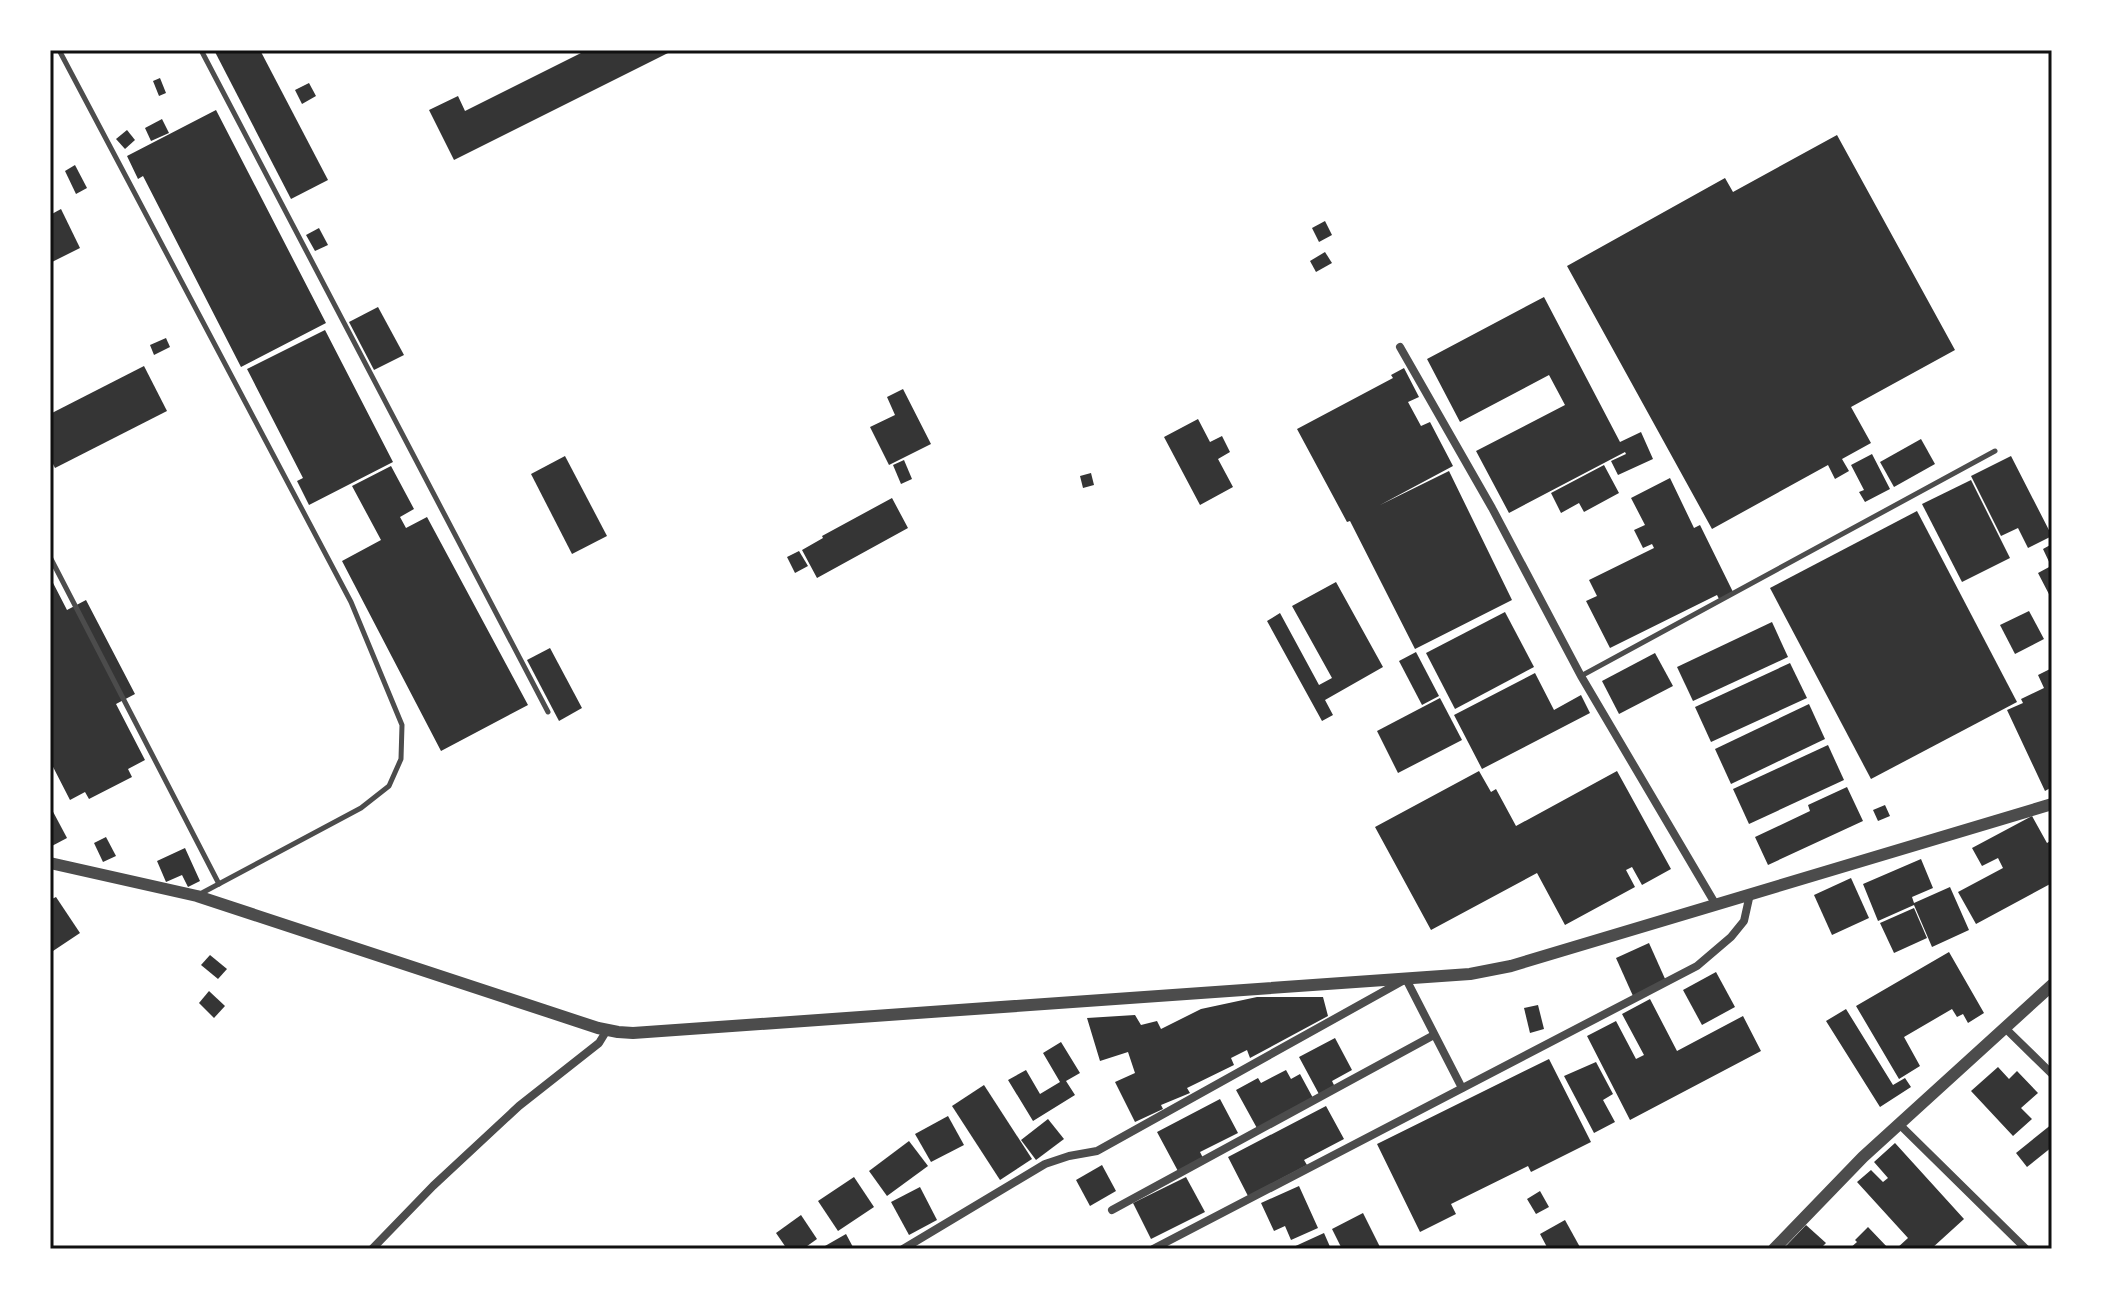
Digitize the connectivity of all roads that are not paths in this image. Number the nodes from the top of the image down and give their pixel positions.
1 (59, 50) edge
2 (201, 50) edge
3 (1400, 347) dead end
4 (1995, 451) dead end
5 (50, 557) edge
6 (1581, 676) junction
7 (548, 712) dead end
8 (2052, 804) edge
9 (50, 863) edge
10 (219, 884) junction
11 (1750, 894) junction
12 (197, 896) junction
13 (1716, 905) junction
14 (1406, 979) junction
15 (2052, 985) edge
16 (2005, 1028) junction
17 (607, 1030) junction
18 (1434, 1035) junction
19 (2052, 1074) edge
20 (1462, 1088) junction
21 (1899, 1124) junction
22 (1112, 1210) dead end
23 (372, 1249) edge
24 (903, 1249) edge
25 (1153, 1249) edge
26 (1774, 1249) edge
27 (2026, 1249) edge

1 - 10 lane
2 - 7 lane
3 - 6 street
4 - 6 lane
5 - 10 lane
6 - 13 street
8 - 11 street
9 - 12 street
10 - 12 lane
11 - 13 street
11 - 20 street
12 - 17 street
13 - 14 street
14 - 17 street
14 - 18 street
14 - 24 street
15 - 16 street
16 - 19 street
16 - 21 street
17 - 23 street
18 - 20 street
18 - 22 street
20 - 25 street
21 - 26 street
21 - 27 street

